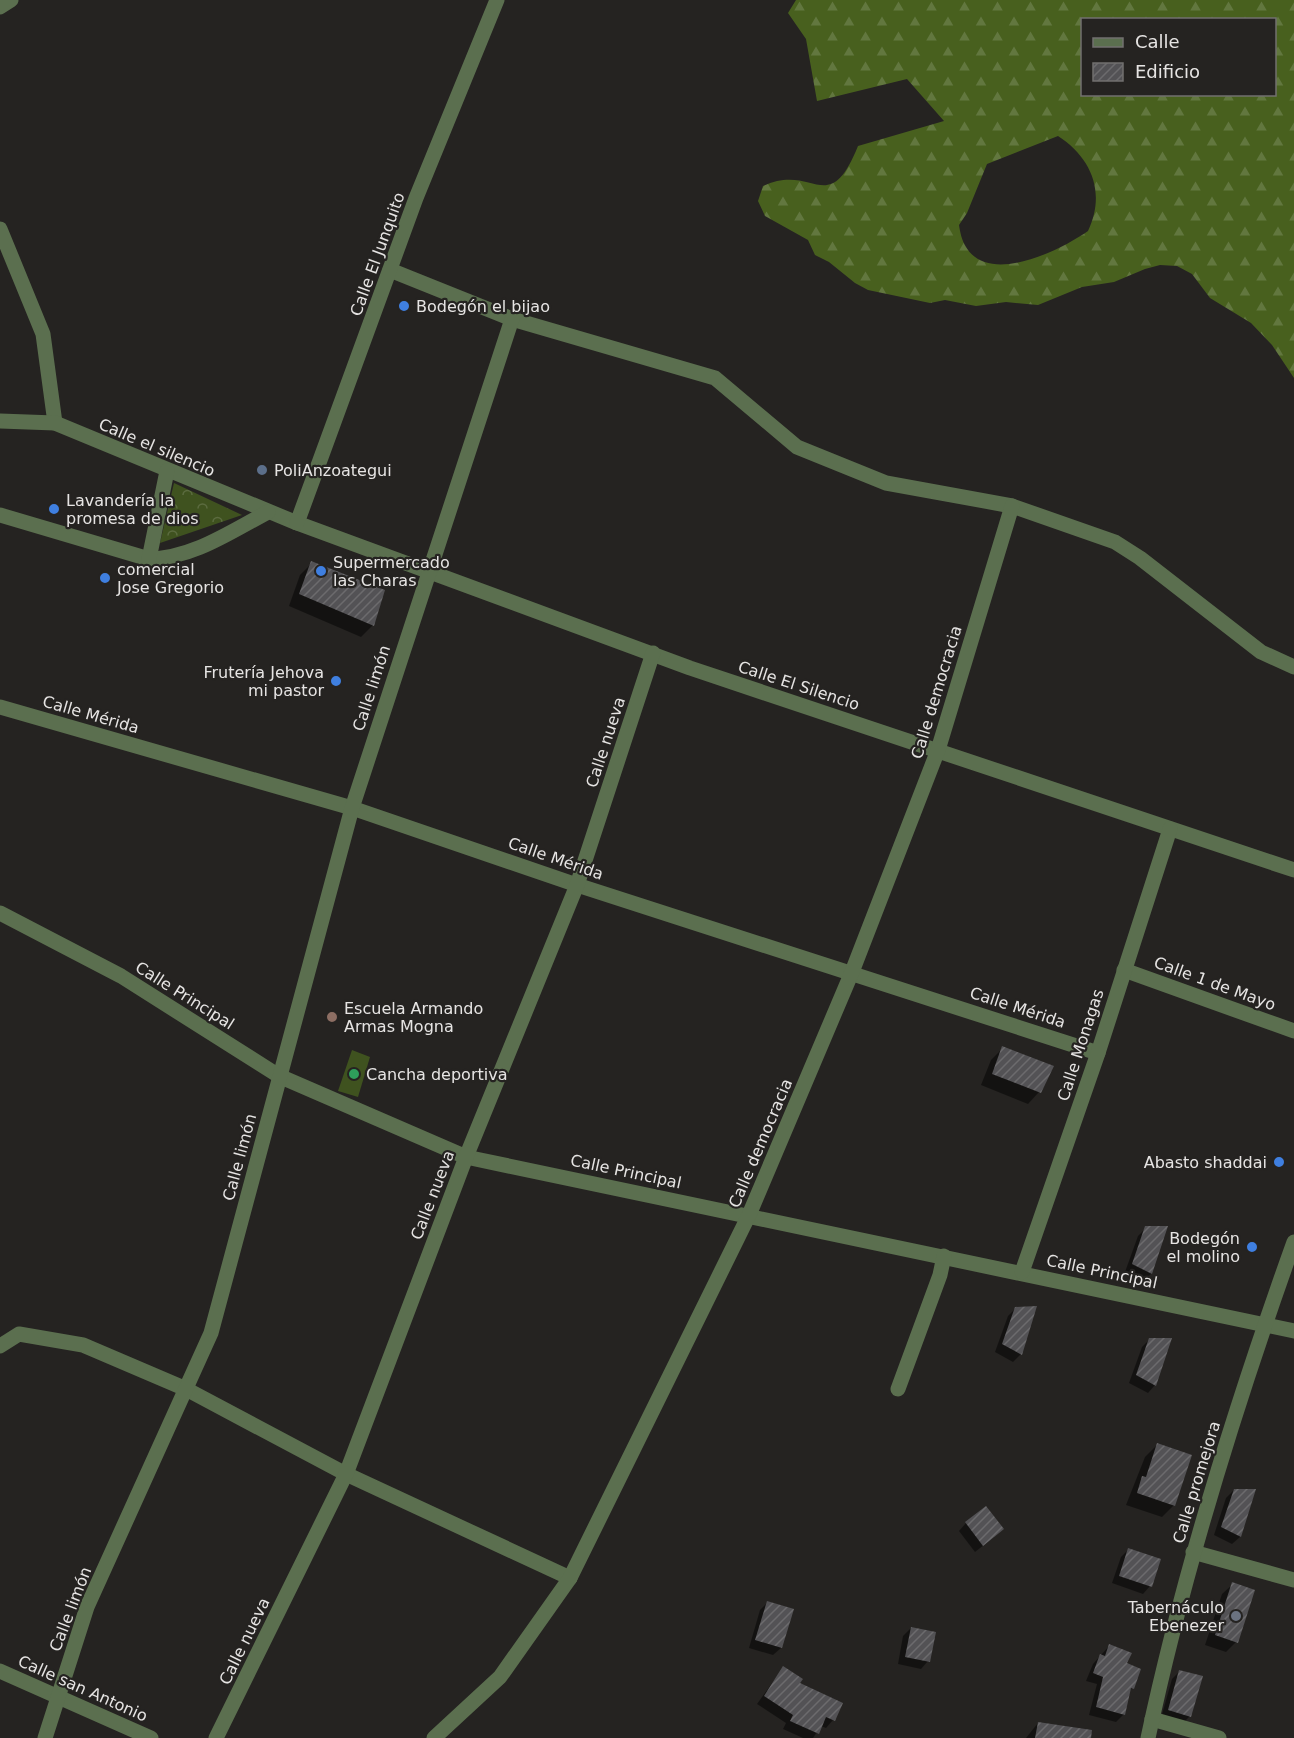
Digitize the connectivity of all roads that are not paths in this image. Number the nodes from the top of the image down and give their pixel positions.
1 (11, 0) edge
2 (497, 0) edge
3 (0, 7) edge
4 (0, 229) edge
5 (4, 245) edge
6 (390, 270) junction
7 (512, 319) junction
8 (0, 421) edge
9 (55, 423) junction
10 (167, 471) junction
11 (1011, 506) junction
12 (268, 512) junction
13 (0, 515) edge
14 (297, 523) junction
15 (148, 559) junction
16 (428, 570) junction
17 (653, 653) junction
18 (1294, 667) edge
19 (0, 707) edge
20 (938, 750) junction
21 (352, 808) junction
22 (1170, 829) junction
23 (1294, 870) edge
24 (577, 885) junction
25 (0, 912) edge
26 (1125, 970) junction
27 (852, 972) junction
28 (1294, 1030) edge
29 (1098, 1053) junction
30 (279, 1076) junction
31 (466, 1156) junction
32 (749, 1215) junction
33 (1294, 1242) edge
34 (944, 1256) junction
35 (1022, 1272) junction
36 (1264, 1324) junction
37 (1294, 1331) edge
38 (0, 1346) edge
39 (186, 1389) junction
40 (898, 1389) dead end
41 (346, 1474) junction
42 (1193, 1552) junction
43 (570, 1578) junction
44 (1294, 1580) edge
45 (0, 1671) edge
46 (58, 1697) junction
47 (1152, 1719) junction
48 (45, 1738) edge
49 (151, 1738) edge
50 (216, 1738) edge
51 (434, 1738) edge
52 (1148, 1738) edge
53 (1219, 1738) edge

1 - 3 street
2 - 6 street, Calle El Junquito
4 - 5 street
5 - 9 street
6 - 7 street
6 - 14 street, Calle El Junquito
7 - 11 street
7 - 16 street, Calle limón
8 - 9 street, Calle el silencio
9 - 10 street, Calle el silencio
10 - 12 street, Calle el silencio
10 - 15 street
11 - 18 street
11 - 20 street, Calle democracia
12 - 14 street, Calle el silencio
12 - 15 street
13 - 15 street
14 - 16 street, Calle El Silencio
16 - 17 street, Calle El Silencio
16 - 21 street, Calle limón
17 - 20 street, Calle El Silencio
17 - 24 street, Calle nueva
19 - 21 street, Calle Mérida
20 - 22 street, Calle El Silencio
20 - 27 street, Calle democracia
21 - 24 street, Calle Mérida
21 - 30 street, Calle limón
22 - 23 street, Calle El Silencio
22 - 26 street, Calle Monagas
24 - 27 street, Calle Mérida
24 - 31 street, Calle nueva
25 - 30 street, Calle Principal
26 - 28 street, Calle 1 de Mayo
26 - 29 street, Calle Monagas
27 - 29 street, Calle Mérida
27 - 32 street, Calle democracia
29 - 35 street, Calle Monagas
30 - 31 street, Calle Principal
30 - 39 street, Calle limón
31 - 32 street, Calle Principal
31 - 41 street, Calle nueva
32 - 34 street, Calle Principal
32 - 43 street, Calle democracia
33 - 36 street, Calle promejora
34 - 35 street, Calle Principal
34 - 40 street
35 - 36 street, Calle Principal
36 - 37 street, Calle Principal
36 - 42 street, Calle promejora
38 - 39 street
39 - 41 street
39 - 46 street, Calle limón
41 - 43 street
41 - 50 street, Calle nueva
42 - 44 street
42 - 47 street, Calle promejora
43 - 51 street, Calle democracia
45 - 46 street, Calle san Antonio
46 - 48 street, Calle limón
46 - 49 street, Calle san Antonio
47 - 52 street, Calle promejora
47 - 53 street

